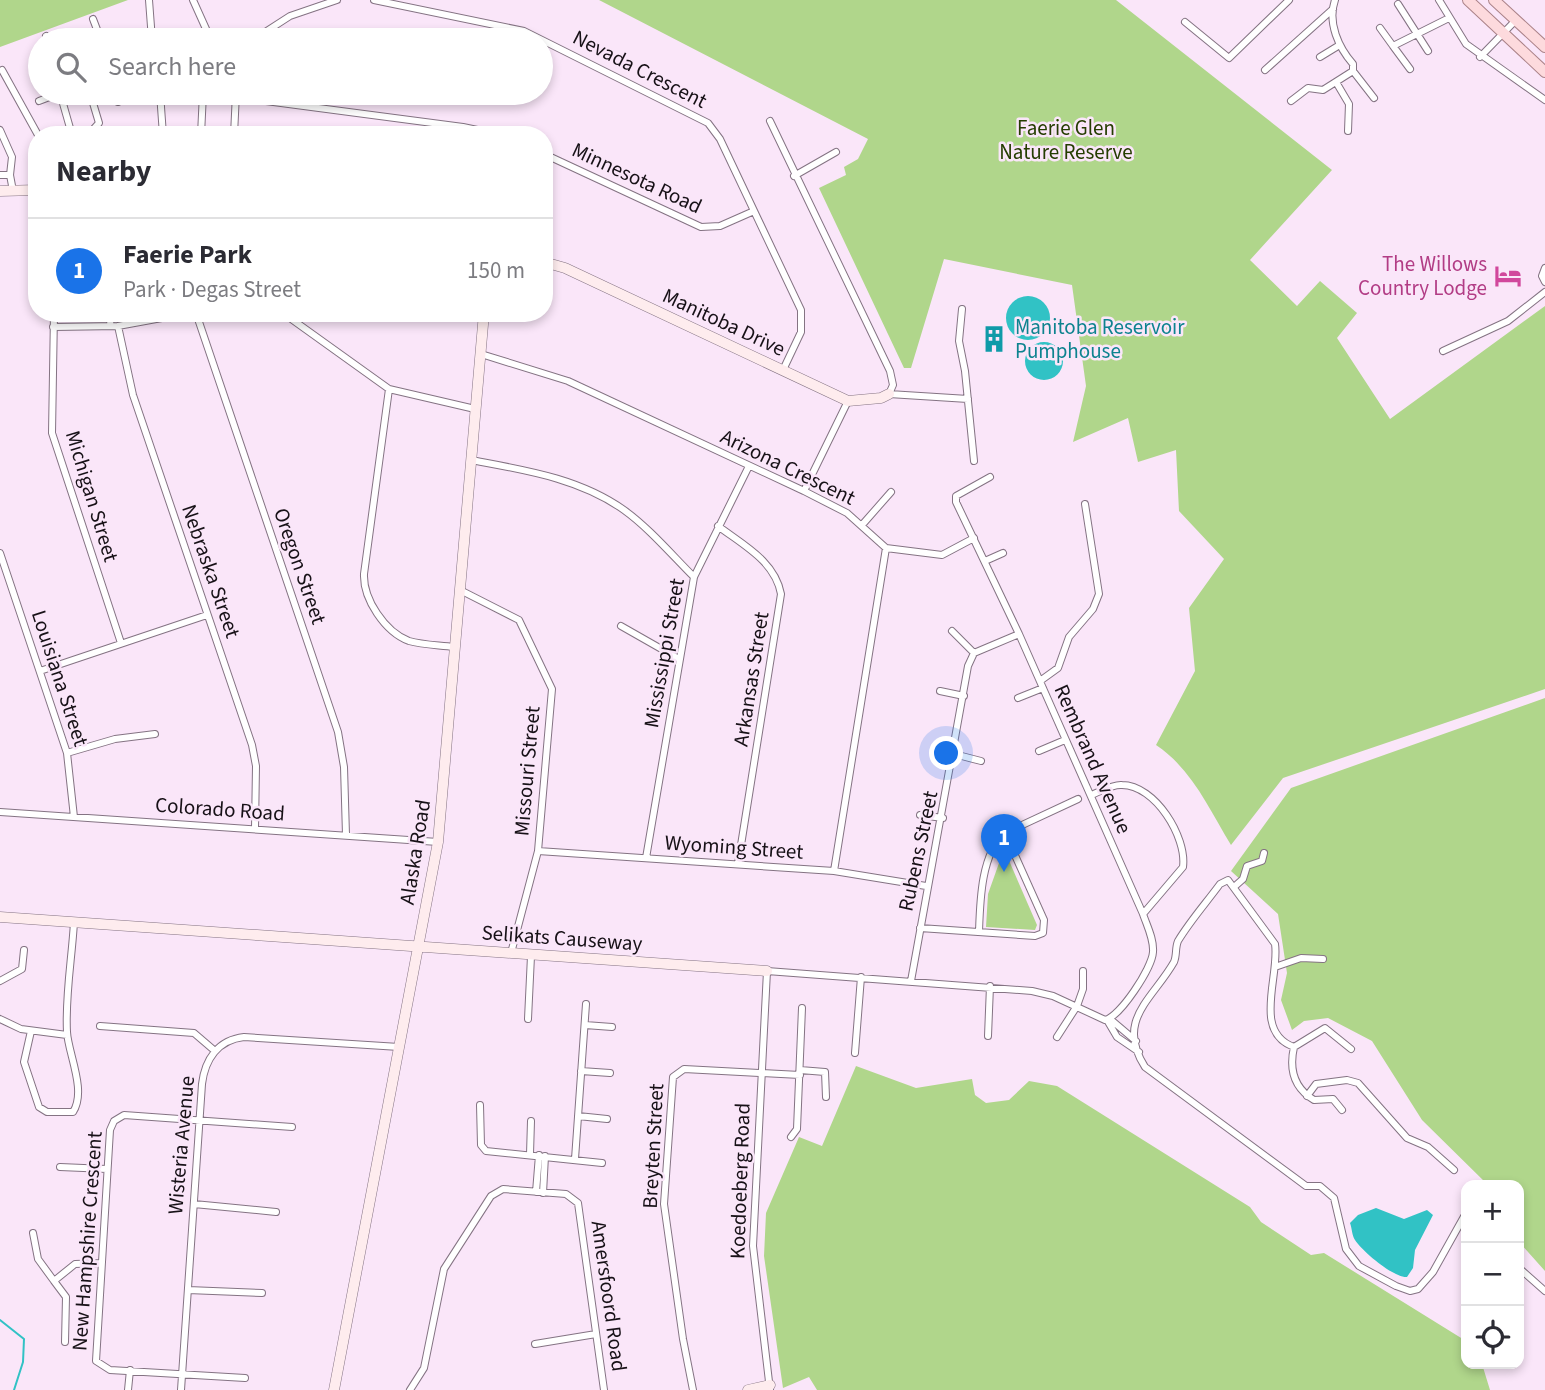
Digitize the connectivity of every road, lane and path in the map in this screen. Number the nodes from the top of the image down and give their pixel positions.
1 (149, 0) edge
2 (193, 0) edge
3 (337, 0) edge
4 (374, 0) edge
5 (1289, 0) edge
6 (1335, 0) edge
7 (1439, 0) edge
8 (1468, 0) edge
9 (1494, 0) edge
10 (411, 4) edge
11 (1398, 4) dead end
12 (1333, 9) junction
13 (1449, 18) junction
14 (93, 19) dead end
15 (1516, 20) junction
16 (1185, 22) dead end
17 (96, 28) edge
18 (151, 28) edge
19 (206, 28) edge
20 (272, 28) edge
21 (511, 28) edge
22 (1380, 28) dead end
23 (1418, 33) junction
24 (1503, 33) junction
25 (553, 45) edge
26 (1338, 46) junction
27 (1393, 46) junction
28 (1545, 47) edge
29 (1429, 51) dead end
30 (1320, 57) dead end
31 (1480, 57) junction
32 (1410, 69) dead end
33 (2, 70) dead end
34 (1265, 70) dead end
35 (1353, 71) junction
36 (1545, 72) edge
37 (1336, 82) junction
38 (1374, 98) dead end
39 (1545, 100) edge
40 (1291, 101) dead end
41 (63, 105) edge
42 (93, 105) edge
43 (161, 105) edge
44 (202, 105) edge
45 (236, 105) edge
46 (308, 105) edge
47 (770, 121) dead end
48 (33, 126) edge
49 (69, 126) edge
50 (96, 126) edge
51 (162, 126) edge
52 (201, 126) edge
53 (234, 126) edge
54 (458, 126) edge
55 (0, 130) edge
56 (1348, 131) dead end
57 (836, 152) dead end
58 (553, 158) edge
59 (10, 175) junction
60 (0, 176) edge
61 (794, 176) junction
62 (28, 190) edge
63 (0, 191) edge
64 (12, 191) junction
65 (754, 211) junction
66 (553, 265) edge
67 (1545, 268) edge
68 (1545, 282) edge
69 (1545, 292) edge
70 (962, 309) dead end
71 (53, 322) edge
72 (113, 322) edge
73 (140, 322) edge
74 (199, 322) edge
75 (296, 322) edge
76 (483, 322) edge
77 (114, 326) junction
78 (53, 327) junction
79 (1443, 351) dead end
80 (481, 354) junction
81 (783, 370) junction
82 (389, 389) junction
83 (888, 394) junction
84 (968, 399) junction
85 (848, 401) junction
86 (475, 409) junction
87 (471, 460) junction
88 (974, 461) dead end
89 (749, 466) junction
90 (990, 478) dead end
91 (804, 491) junction
92 (891, 492) dead end
93 (1085, 504) dead end
94 (862, 525) junction
95 (718, 526) junction
96 (974, 538) junction
97 (886, 548) junction
98 (0, 553) edge
99 (1003, 553) dead end
100 (985, 562) junction
101 (694, 577) junction
102 (460, 590) junction
103 (207, 615) junction
104 (621, 626) dead end
105 (952, 631) dead end
106 (1019, 634) junction
107 (121, 643) junction
108 (454, 647) junction
109 (974, 653) junction
110 (679, 659) junction
111 (40, 671) junction
112 (1041, 684) junction
113 (940, 691) dead end
114 (964, 696) junction
115 (1018, 698) dead end
116 (155, 734) dead end
117 (1065, 740) junction
118 (1039, 751) dead end
119 (67, 753) junction
120 (954, 754) junction
121 (981, 761) dead end
122 (1091, 795) junction
123 (1078, 799) dead end
124 (0, 812) edge
125 (920, 815) dead end
126 (74, 817) junction
127 (943, 818) junction
128 (255, 828) junction
129 (1005, 833) junction
130 (346, 835) junction
131 (438, 842) junction
132 (538, 850) junction
133 (1264, 853) dead end
134 (646, 858) junction
135 (738, 864) junction
136 (834, 871) junction
137 (926, 886) junction
138 (1234, 887) junction
139 (1143, 914) junction
140 (0, 917) edge
141 (74, 922) junction
142 (920, 928) junction
143 (979, 932) junction
144 (418, 947) junction
145 (24, 950) dead end
146 (511, 953) junction
147 (531, 956) junction
148 (1323, 959) dead end
149 (1275, 967) junction
150 (767, 971) junction
151 (1083, 971) dead end
152 (861, 978) junction
153 (0, 981) edge
154 (911, 981) junction
155 (990, 986) junction
156 (586, 1004) dead end
157 (1077, 1006) junction
158 (802, 1008) dead end
159 (1111, 1018) junction
160 (0, 1019) edge
161 (527, 1019) dead end
162 (585, 1025) junction
163 (100, 1026) dead end
164 (612, 1027) dead end
165 (31, 1031) junction
166 (67, 1035) junction
167 (988, 1036) dead end
168 (1057, 1037) dead end
169 (1136, 1041) junction
170 (399, 1047) junction
171 (1294, 1047) junction
172 (1351, 1049) dead end
173 (215, 1051) junction
174 (1139, 1052) junction
175 (855, 1053) dead end
176 (581, 1071) junction
177 (761, 1072) junction
178 (800, 1072) junction
179 (610, 1073) dead end
180 (1307, 1096) junction
181 (826, 1097) dead end
182 (480, 1105) dead end
183 (1342, 1110) dead end
184 (578, 1116) junction
185 (607, 1119) dead end
186 (200, 1120) junction
187 (531, 1121) dead end
188 (292, 1127) dead end
189 (791, 1138) dead end
190 (530, 1154) junction
191 (542, 1155) junction
192 (575, 1159) junction
193 (602, 1163) dead end
194 (60, 1167) dead end
195 (107, 1169) junction
196 (1454, 1170) dead end
197 (540, 1192) junction
198 (194, 1204) junction
199 (276, 1212) dead end
200 (1461, 1221) edge
201 (33, 1233) dead end
202 (101, 1263) junction
203 (1524, 1272) edge
204 (54, 1281) junction
205 (188, 1290) junction
206 (1545, 1291) edge
207 (262, 1293) dead end
208 (596, 1334) junction
209 (65, 1342) dead end
210 (535, 1344) dead end
211 (130, 1370) junction
212 (182, 1374) junction
213 (245, 1378) dead end
214 (770, 1388) edge
215 (128, 1390) edge
216 (181, 1390) edge
217 (334, 1390) edge
218 (410, 1390) edge
219 (604, 1390) edge
220 (693, 1390) edge
221 (748, 1390) edge

1 - 18 street
2 - 19 street
3 - 20 street
4 - 10 street, Nevada Crescent
5 - 16 street
6 - 12 street
7 - 13 street
8 - 24 main road
9 - 15 main road
10 - 21 street, Nevada Crescent
11 - 23 street
12 - 26 street
12 - 34 street
13 - 23 street
13 - 31 street
14 - 17 street
15 - 24 street
15 - 28 main road
22 - 27 street
23 - 27 street
23 - 29 street
24 - 31 street
24 - 36 main road
25 - 65 street, Nevada Crescent
26 - 30 street
26 - 35 street
27 - 32 street
31 - 39 street
33 - 48 street
35 - 37 street
35 - 38 street
37 - 40 street
37 - 56 street
41 - 49 street
42 - 50 street
43 - 51 street
44 - 52 street
45 - 53 street
46 - 54 street
47 - 61 street
55 - 59 street
57 - 61 street
58 - 65 street, Minnesota Road
59 - 60 street
59 - 64 street
61 - 83 street
62 - 64 street
63 - 64 street
65 - 81 street, Nevada Crescent
66 - 81 street, Manitoba Drive
67 - 68 street
69 - 79 street
70 - 84 street
71 - 78 street, Michigan Street
72 - 77 street, Nebraska Street
73 - 77 street
74 - 130 street, Oregon Street
75 - 82 street
76 - 80 street, Alaska Road
77 - 78 street
77 - 103 street, Nebraska Street
78 - 107 street, Michigan Street
80 - 86 street, Alaska Road
80 - 89 street, Arizona Crescent
81 - 85 street, Manitoba Drive
82 - 86 street
82 - 108 street
83 - 84 street
83 - 85 street
84 - 88 street
85 - 91 street
86 - 87 street, Alaska Road
87 - 101 street
87 - 102 street, Alaska Road
89 - 91 street, Arizona Crescent
89 - 95 street, Mississippi Street
90 - 96 street, Rembrand Avenue
91 - 94 street, Arizona Crescent
92 - 94 street
93 - 112 street
94 - 97 street, Arizona Crescent
95 - 101 street, Mississippi Street
95 - 135 street, Arkansas Street
96 - 97 street
96 - 100 street, Rembrand Avenue
97 - 136 street
98 - 111 street, Louisiana Street
99 - 100 street
100 - 106 street, Rembrand Avenue
101 - 110 street, Mississippi Street
102 - 108 street, Alaska Road
102 - 132 street, Missouri Street
103 - 107 street
103 - 128 street, Nebraska Street
104 - 110 street
105 - 109 street
106 - 109 street
106 - 112 street, Rembrand Avenue
107 - 111 street
108 - 131 street, Alaska Road
109 - 114 street, Rubens Street
110 - 134 street, Mississippi Street
111 - 119 street, Louisiana Street
112 - 115 street
112 - 117 street, Rembrand Avenue
113 - 114 street
114 - 120 street, Rubens Street
116 - 119 street
117 - 118 street
117 - 122 street, Rembrand Avenue
119 - 126 street, Louisiana Street
120 - 121 street
120 - 127 street, Rubens Street
122 - 139 street, Rembrand Avenue
122 - 139 street
123 - 129 street
124 - 126 street, Colorado Road
125 - 127 street
126 - 128 street, Colorado Road
127 - 137 street, Rubens Street
128 - 130 street, Colorado Road
129 - 143 street
129 - 143 street
130 - 131 street, Colorado Road
131 - 144 street, Alaska Road
132 - 134 street, Wyoming Street
132 - 146 street, Missouri Street
133 - 138 street
134 - 135 street, Wyoming Street
135 - 136 street, Wyoming Street
136 - 137 street, Wyoming Street
137 - 142 street, Rubens Street
138 - 149 street
138 - 169 street
139 - 159 street, Rembrand Avenue
140 - 141 street, Selikats Causeway
141 - 144 street, Selikats Causeway
141 - 166 street
142 - 143 street
142 - 154 street, Rubens Street
144 - 146 street, Selikats Causeway
144 - 170 street, Alaska Road
145 - 153 street
146 - 147 street, Selikats Causeway
147 - 150 street, Selikats Causeway
147 - 161 street
148 - 149 street
149 - 171 street
150 - 152 street, Selikats Causeway
150 - 177 street, Koedoeberg Road
151 - 157 street
152 - 154 street, Selikats Causeway
152 - 175 street
154 - 155 street, Selikats Causeway
155 - 157 street, Selikats Causeway
155 - 167 street
156 - 162 street
157 - 159 street, Selikats Causeway
157 - 168 street
158 - 178 street
159 - 169 street
159 - 174 street
160 - 165 street
162 - 164 street
162 - 176 street
163 - 173 street
165 - 166 street
165 - 166 street
169 - 174 street
170 - 173 street, Wisteria Avenue
170 - 217 street, Alaska Road
171 - 172 street
171 - 180 street
173 - 186 street, Wisteria Avenue
174 - 200 street
176 - 179 street
176 - 184 street
177 - 178 street, Breyten Street
177 - 214 street, Koedoeberg Road
177 - 220 street, Breyten Street
178 - 181 street
178 - 189 street
180 - 183 street
180 - 196 street
182 - 190 street
184 - 185 street
184 - 192 street
186 - 188 street
186 - 195 street, New Hampshire Crescent
186 - 198 street, Wisteria Avenue
187 - 190 street
190 - 191 street
191 - 192 street
191 - 197 street
192 - 193 street
194 - 195 street
195 - 202 street, New Hampshire Crescent
197 - 208 street, Amersfoord Road
197 - 218 street
198 - 199 street
198 - 205 street, Wisteria Avenue
201 - 204 street
202 - 204 street
202 - 211 street, New Hampshire Crescent
203 - 206 street
204 - 209 street
205 - 207 street
205 - 212 street, Wisteria Avenue
208 - 210 street
208 - 219 street, Amersfoord Road
211 - 212 street, New Hampshire Crescent
211 - 215 street
212 - 213 street, New Hampshire Crescent
212 - 216 street, Wisteria Avenue
214 - 221 street

